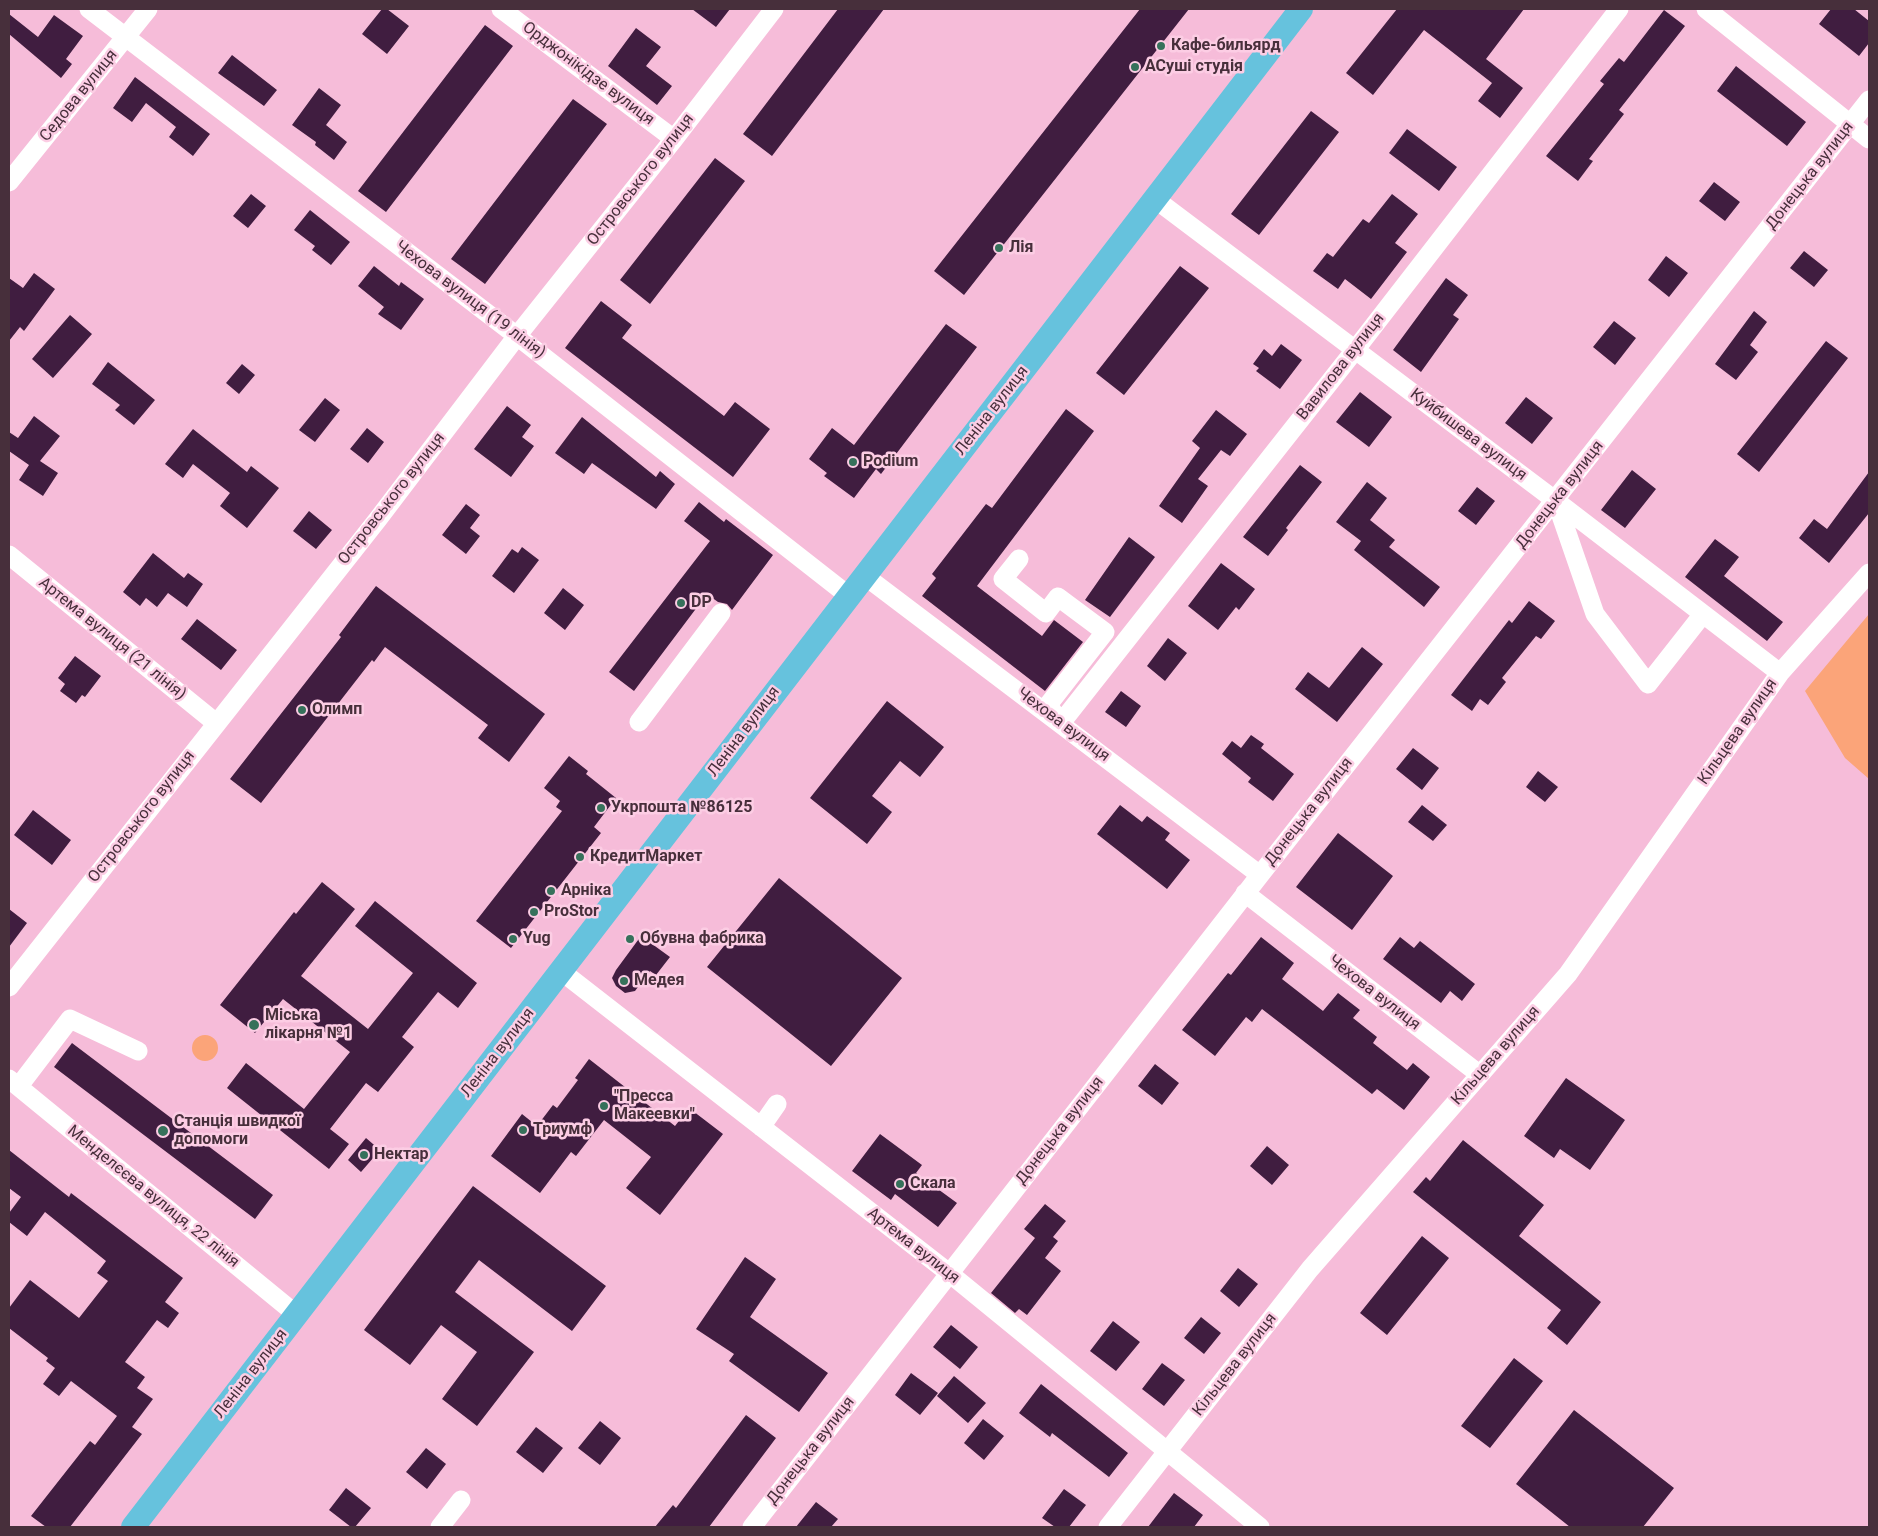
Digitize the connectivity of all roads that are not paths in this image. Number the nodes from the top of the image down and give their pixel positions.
1 (89, 9) edge
2 (148, 9) edge
3 (501, 9) edge
4 (774, 9) edge
5 (1619, 9) edge
6 (1706, 9) edge
7 (1292, 12) edge
8 (126, 37) junction
9 (1869, 100) edge
10 (1850, 124) junction
11 (674, 139) junction
12 (1869, 139) edge
13 (9, 182) edge
14 (1155, 199) junction
15 (518, 336) junction
16 (1355, 350) junction
17 (1556, 501) junction
18 (9, 555) edge
19 (1019, 559) dead end
20 (1869, 573) edge
21 (865, 576) junction
22 (849, 596) junction
23 (721, 613) dead end
24 (1703, 614) junction
25 (1780, 673) junction
26 (640, 722) dead end
27 (216, 723) junction
28 (1061, 723) junction
29 (1260, 875) junction
30 (1245, 893) junction
31 (561, 971) junction
32 (9, 987) edge
33 (138, 1051) dead end
34 (1479, 1074) junction
35 (14, 1083) edge
36 (777, 1104) dead end
37 (760, 1126) junction
38 (948, 1273) junction
39 (297, 1315) junction
40 (1168, 1452) junction
41 (461, 1500) dead end
42 (133, 1527) edge
43 (440, 1527) edge
44 (752, 1527) edge
45 (1108, 1527) edge
46 (1260, 1527) edge

1 - 8 street, Чехова вулиця (19 лiнiя)
2 - 8 street, Седова вулиця
3 - 11 street, Орджонікідзе вулиця
4 - 11 street, Островського вулиця
5 - 16 street, Вавилова вулиця
6 - 10 street
7 - 14 main road, Леніна вулиця
8 - 13 street, Седова вулиця
8 - 15 street, Чехова вулиця (19 лiнiя)
9 - 10 street, Донецька вулиця
10 - 12 street
10 - 17 street, Донецька вулиця
11 - 15 street, Островського вулиця
14 - 16 street, Куйбишева вулиця
14 - 21 main road, Леніна вулиця
15 - 22 street, Чехова вулиця (19 лiнiя)
15 - 27 street, Островського вулиця
16 - 17 street, Куйбишева вулиця
16 - 28 street, Вавилова вулиця
17 - 24 street, Куйбишева вулиця
17 - 24 street
17 - 29 street, Донецька вулиця
18 - 27 street, Артема вулиця (21 лiнiя)
19 - 28 street
20 - 25 street, Кільцева вулиця
21 - 22 main road, Леніна вулиця
21 - 28 street, Чехова вулиця
22 - 31 main road, Леніна вулиця
23 - 26 street
24 - 25 street, Куйбишева вулиця
25 - 34 street, Кільцева вулиця
27 - 32 street, Островського вулиця
28 - 29 street, Чехова вулиця
29 - 30 street, Донецька вулиця
30 - 34 street, Чехова вулиця
30 - 38 street, Донецька вулиця
31 - 37 street, Артема вулиця
31 - 39 main road, Леніна вулиця
33 - 35 street
34 - 40 street, Кільцева вулиця
35 - 39 street, Менделєєва вулиця, 22 лінія
36 - 37 street
37 - 38 street, Артема вулиця
38 - 40 street, Артема вулиця
38 - 44 street, Донецька вулиця
39 - 42 main road, Леніна вулиця
40 - 45 street, Кільцева вулиця
40 - 46 street, Артема вулиця
41 - 43 street

